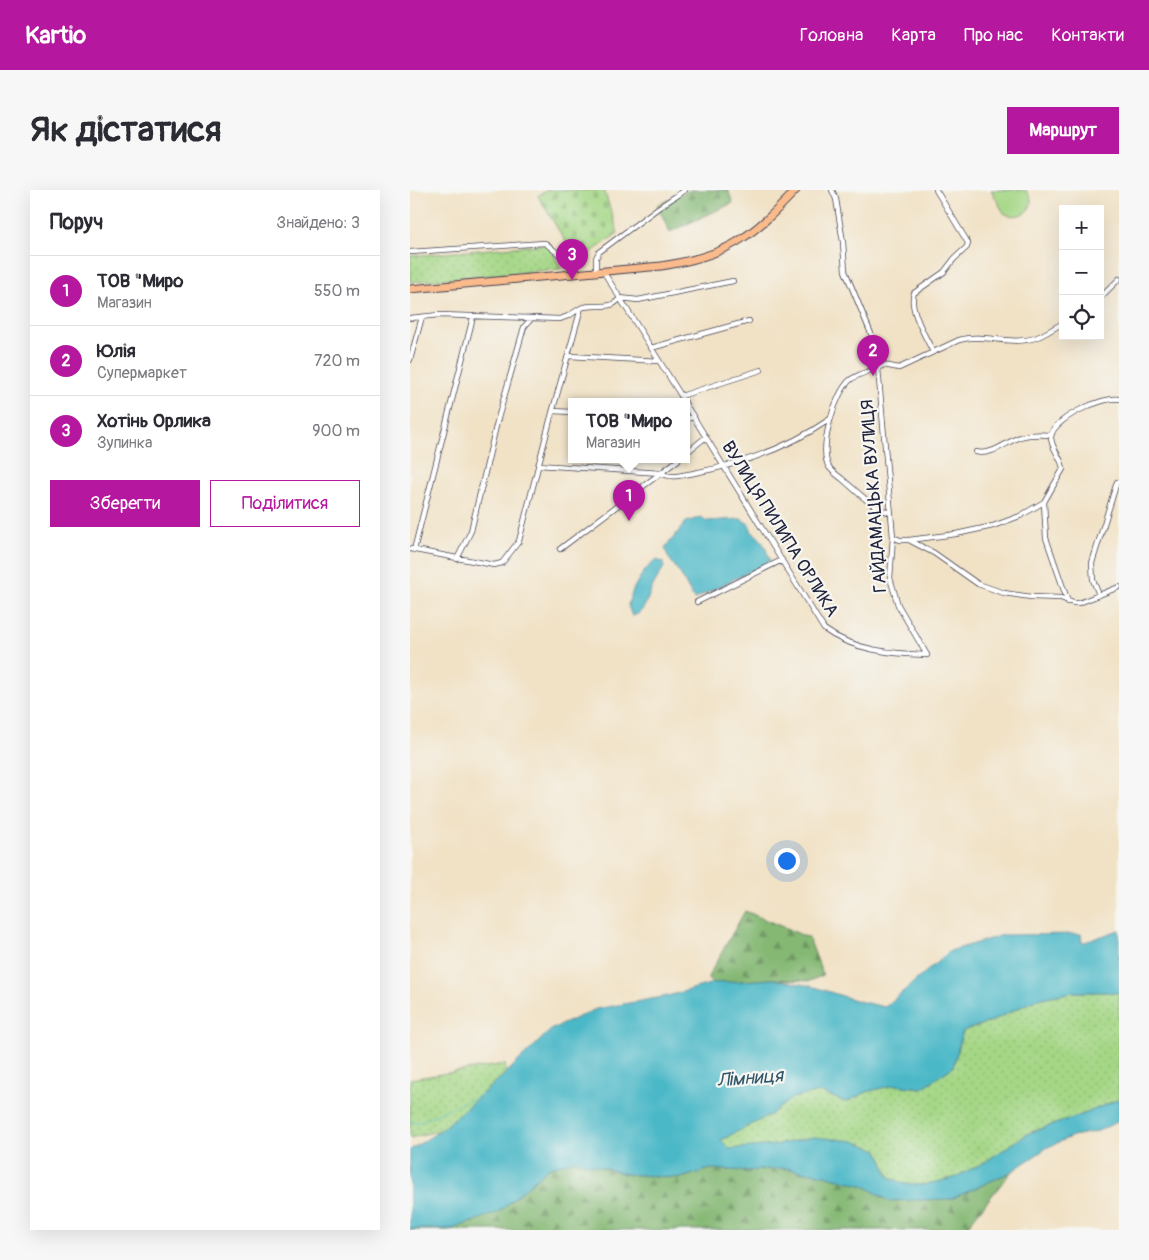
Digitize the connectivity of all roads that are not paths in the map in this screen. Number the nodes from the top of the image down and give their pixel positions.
1 (685, 190) edge
2 (796, 190) edge
3 (832, 190) edge
4 (936, 190) edge
5 (410, 252) edge
6 (599, 272) junction
7 (577, 273) junction
8 (1119, 279) edge
9 (733, 281) dead end
10 (410, 289) edge
11 (1103, 295) edge
12 (620, 298) junction
13 (581, 308) junction
14 (422, 317) junction
15 (473, 317) junction
16 (410, 318) edge
17 (531, 318) junction
18 (749, 321) dead end
19 (1059, 325) edge
20 (651, 348) junction
21 (933, 352) junction
22 (568, 356) junction
23 (410, 360) edge
24 (659, 361) junction
25 (884, 365) junction
26 (878, 368) junction
27 (761, 370) dead end
28 (681, 396) joint
29 (1119, 399) edge
30 (553, 410) junction
31 (690, 410) edge
32 (568, 412) edge
33 (694, 416) junction
34 (690, 418) edge
35 (830, 419) junction
36 (1051, 434) junction
37 (706, 437) junction
38 (690, 450) edge
39 (976, 452) dead end
40 (674, 463) edge
41 (538, 465) junction
42 (724, 467) junction
43 (661, 473) junction
44 (1117, 482) dead end
45 (1044, 502) junction
46 (891, 513) junction
47 (893, 537) junction
48 (909, 540) junction
49 (412, 549) edge
50 (560, 549) dead end
51 (457, 559) junction
52 (782, 560) junction
53 (1119, 587) edge
54 (1099, 595) junction
55 (697, 602) dead end
56 (1068, 602) junction
57 (927, 655) joint

1 - 6 street
2 - 6 main road
3 - 25 street
4 - 21 street
5 - 7 street
6 - 7 main road
6 - 12 street, ВУЛИЦЯ ПИЛИПА ОРЛИКА
7 - 10 main road
8 - 11 street
9 - 12 street
12 - 13 street
12 - 20 street, ВУЛИЦЯ ПИЛИПА ОРЛИКА
13 - 17 street
13 - 22 street
14 - 15 street
14 - 16 street
14 - 23 street
15 - 17 street
15 - 49 street
17 - 51 street
18 - 20 street
19 - 21 street
20 - 24 street, ВУЛИЦЯ ПИЛИПА ОРЛИКА
21 - 25 street
22 - 24 street
22 - 30 street
24 - 28 street, ВУЛИЦЯ ПИЛИПА ОРЛИКА
25 - 26 street
26 - 35 street
26 - 46 street, ГАЙДАМАЦЬКА ВУЛИЦЯ
27 - 28 street
29 - 36 street
30 - 32 street
30 - 41 street
31 - 33 street, ВУЛИЦЯ ПИЛИПА ОРЛИКА
33 - 34 street
33 - 37 street, ВУЛИЦЯ ПИЛИПА ОРЛИКА
35 - 42 street
35 - 46 street
36 - 39 street
36 - 45 street
37 - 38 street
37 - 42 street, ВУЛИЦЯ ПИЛИПА ОРЛИКА
40 - 43 street
41 - 43 street
41 - 51 street
42 - 43 street
42 - 52 street, ВУЛИЦЯ ПИЛИПА ОРЛИКА
43 - 50 street
44 - 54 street
45 - 48 street
45 - 56 street
46 - 47 street, ГАЙДАМАЦЬКА ВУЛИЦЯ
47 - 48 street
47 - 57 street, ГАЙДАМАЦЬКА ВУЛИЦЯ
48 - 56 street
49 - 51 street
52 - 55 street
52 - 57 street, ВУЛИЦЯ ПИЛИПА ОРЛИКА
53 - 54 street
54 - 56 street

